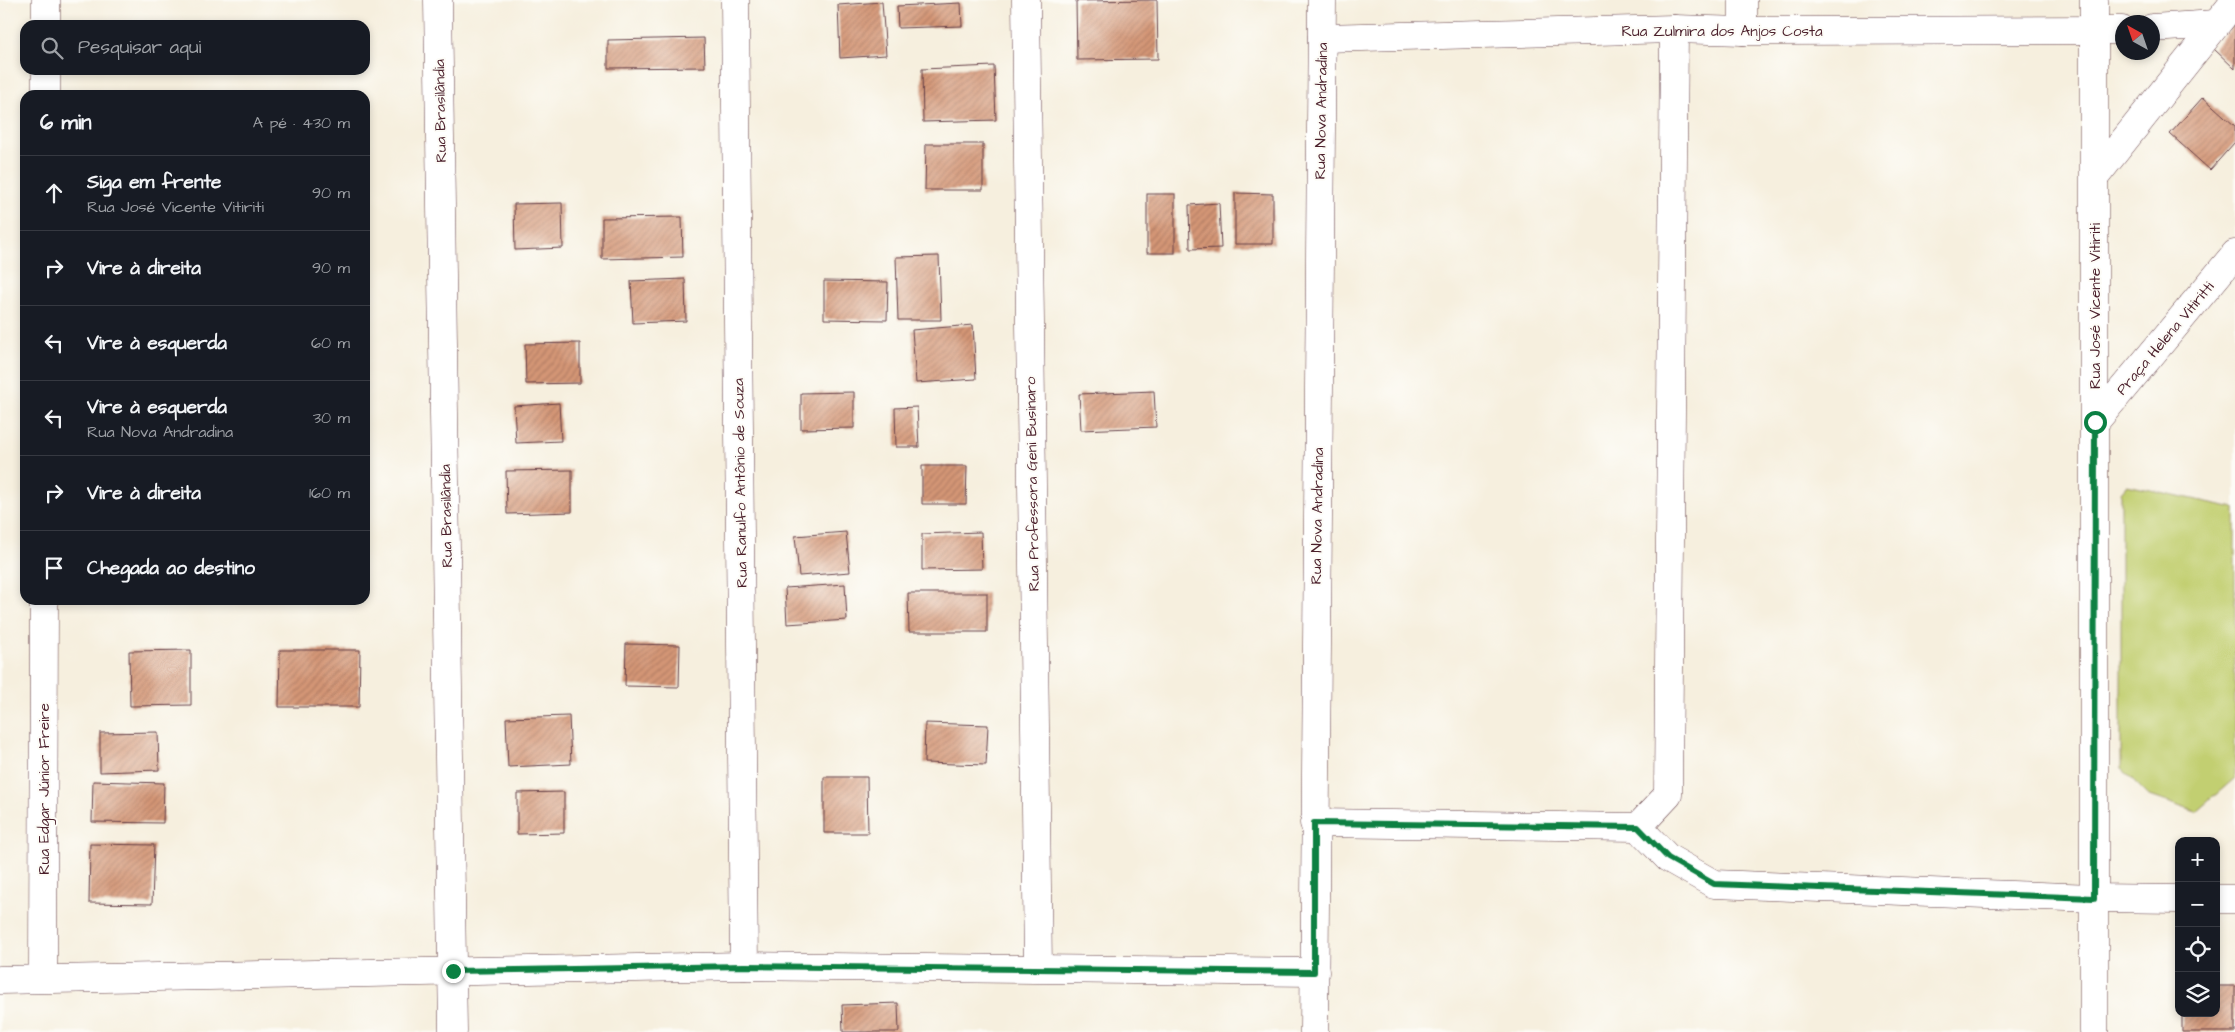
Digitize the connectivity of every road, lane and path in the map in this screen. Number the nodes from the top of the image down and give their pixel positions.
1 (46, 0) edge
2 (438, 0) edge
3 (735, 0) edge
4 (1026, 0) edge
5 (1322, 0) edge
6 (1743, 0) edge
7 (2094, 0) edge
8 (2235, 1) edge
9 (46, 20) edge
10 (2216, 24) junction
11 (2160, 28) edge
12 (1674, 29) junction
13 (2115, 30) edge
14 (2094, 31) junction
15 (1743, 32) junction
16 (1322, 38) junction
17 (46, 75) edge
18 (46, 90) edge
19 (2095, 177) junction
20 (2235, 254) edge
21 (2095, 422) junction
22 (44, 605) edge
23 (1314, 823) junction
24 (1638, 827) junction
25 (2094, 898) junction
26 (2175, 899) edge
27 (2220, 899) edge
28 (2235, 899) edge
29 (744, 966) junction
30 (1038, 968) junction
31 (453, 971) junction
32 (1314, 972) junction
33 (43, 978) junction
34 (0, 980) edge
35 (453, 1032) edge
36 (1314, 1032) edge
37 (2094, 1032) edge

1 - 9 street
2 - 31 street, Rua Brasilândia
3 - 29 street, Rua Ranulfo Antônio de Souza
4 - 30 street, Rua Professora Geni Businaro
5 - 16 street, Rua Nova Andradina
6 - 15 street
7 - 14 street, Rua José Vicente Vitiriti
8 - 10 street
10 - 11 street
10 - 19 street
12 - 15 street, Rua Zulmira dos Anjos Costa
12 - 16 street, Rua Zulmira dos Anjos Costa
12 - 24 street
13 - 14 street, Rua Zulmira dos Anjos Costa
14 - 15 street, Rua Zulmira dos Anjos Costa
14 - 19 street, Rua José Vicente Vitiriti
16 - 23 street, Rua Nova Andradina
17 - 18 street
19 - 21 street, Rua José Vicente Vitiriti
20 - 21 street, Praça Helena Vitiritti
21 - 25 street, Rua José Vicente Vitiriti
22 - 33 street, Rua Edgar Júnior Freire
23 - 24 street
23 - 32 street, Rua Nova Andradina
24 - 25 street
25 - 26 street
25 - 37 street, Rua José Vicente Vitiriti
27 - 28 street
29 - 30 street
29 - 31 street
30 - 32 street
31 - 33 street
31 - 35 street, Rua Brasilândia
32 - 36 street, Rua Nova Andradina
33 - 34 street

